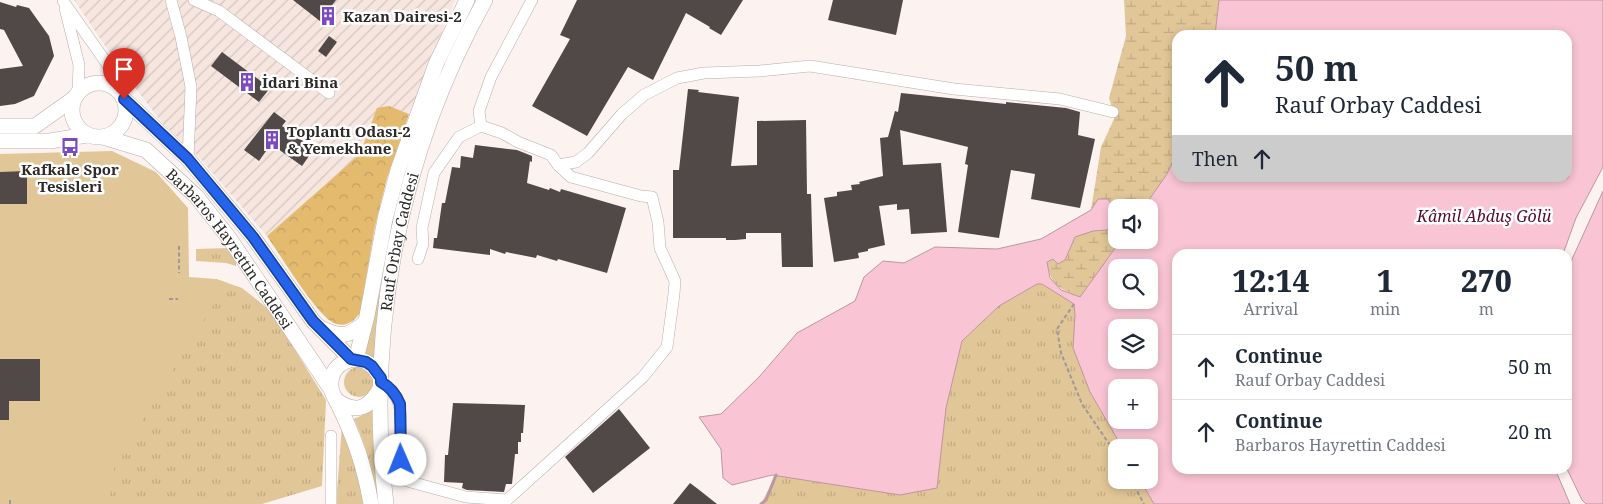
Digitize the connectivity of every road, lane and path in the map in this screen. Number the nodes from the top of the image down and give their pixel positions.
1 (62, 0) edge
2 (171, 0) edge
3 (194, 0) edge
4 (467, 0) edge
5 (485, 0) edge
6 (532, 0) edge
7 (329, 93) dead end
8 (76, 95) junction
9 (121, 95) junction
10 (1113, 112) dead end
11 (0, 126) edge
12 (481, 126) junction
13 (87, 135) junction
14 (103, 137) junction
15 (0, 141) edge
16 (188, 159) junction
17 (558, 165) junction
18 (179, 246) dead end
19 (418, 259) dead end
20 (179, 273) dead end
21 (169, 299) dead end
22 (178, 299) dead end
23 (1074, 304) dead end
24 (364, 324) junction
25 (317, 326) junction
26 (353, 359) junction
27 (381, 382) junction
28 (333, 395) junction
29 (331, 436) dead end
30 (1108, 442) edge
31 (1136, 489) edge
32 (10, 500) dead end
33 (10, 504) edge
34 (331, 504) edge
35 (371, 504) edge
36 (386, 504) edge
37 (1144, 504) edge

1 - 8 street
1 - 9 street
2 - 16 street
3 - 7 street
4 - 24 main road, Rauf Orbay Caddesi
5 - 27 main road, Rauf Orbay Caddesi
6 - 12 street
8 - 9 main road
8 - 11 main road
8 - 13 main road
9 - 14 main road
9 - 16 main road, Barbaros Hayrettin Caddesi
10 - 17 street
12 - 17 street
12 - 19 street
13 - 14 main road
13 - 15 main road
14 - 28 main road, Barbaros Hayrettin Caddesi
16 - 25 main road, Barbaros Hayrettin Caddesi
17 - 27 street
18 - 20 path
21 - 22 path
23 - 30 path
24 - 25 main road
24 - 26 main road, Rauf Orbay Caddesi
25 - 26 main road, Barbaros Hayrettin Caddesi
26 - 27 main road
26 - 28 main road
27 - 28 main road
27 - 36 main road, Rauf Orbay Caddesi
28 - 35 main road
29 - 34 street
31 - 37 path
32 - 33 path

